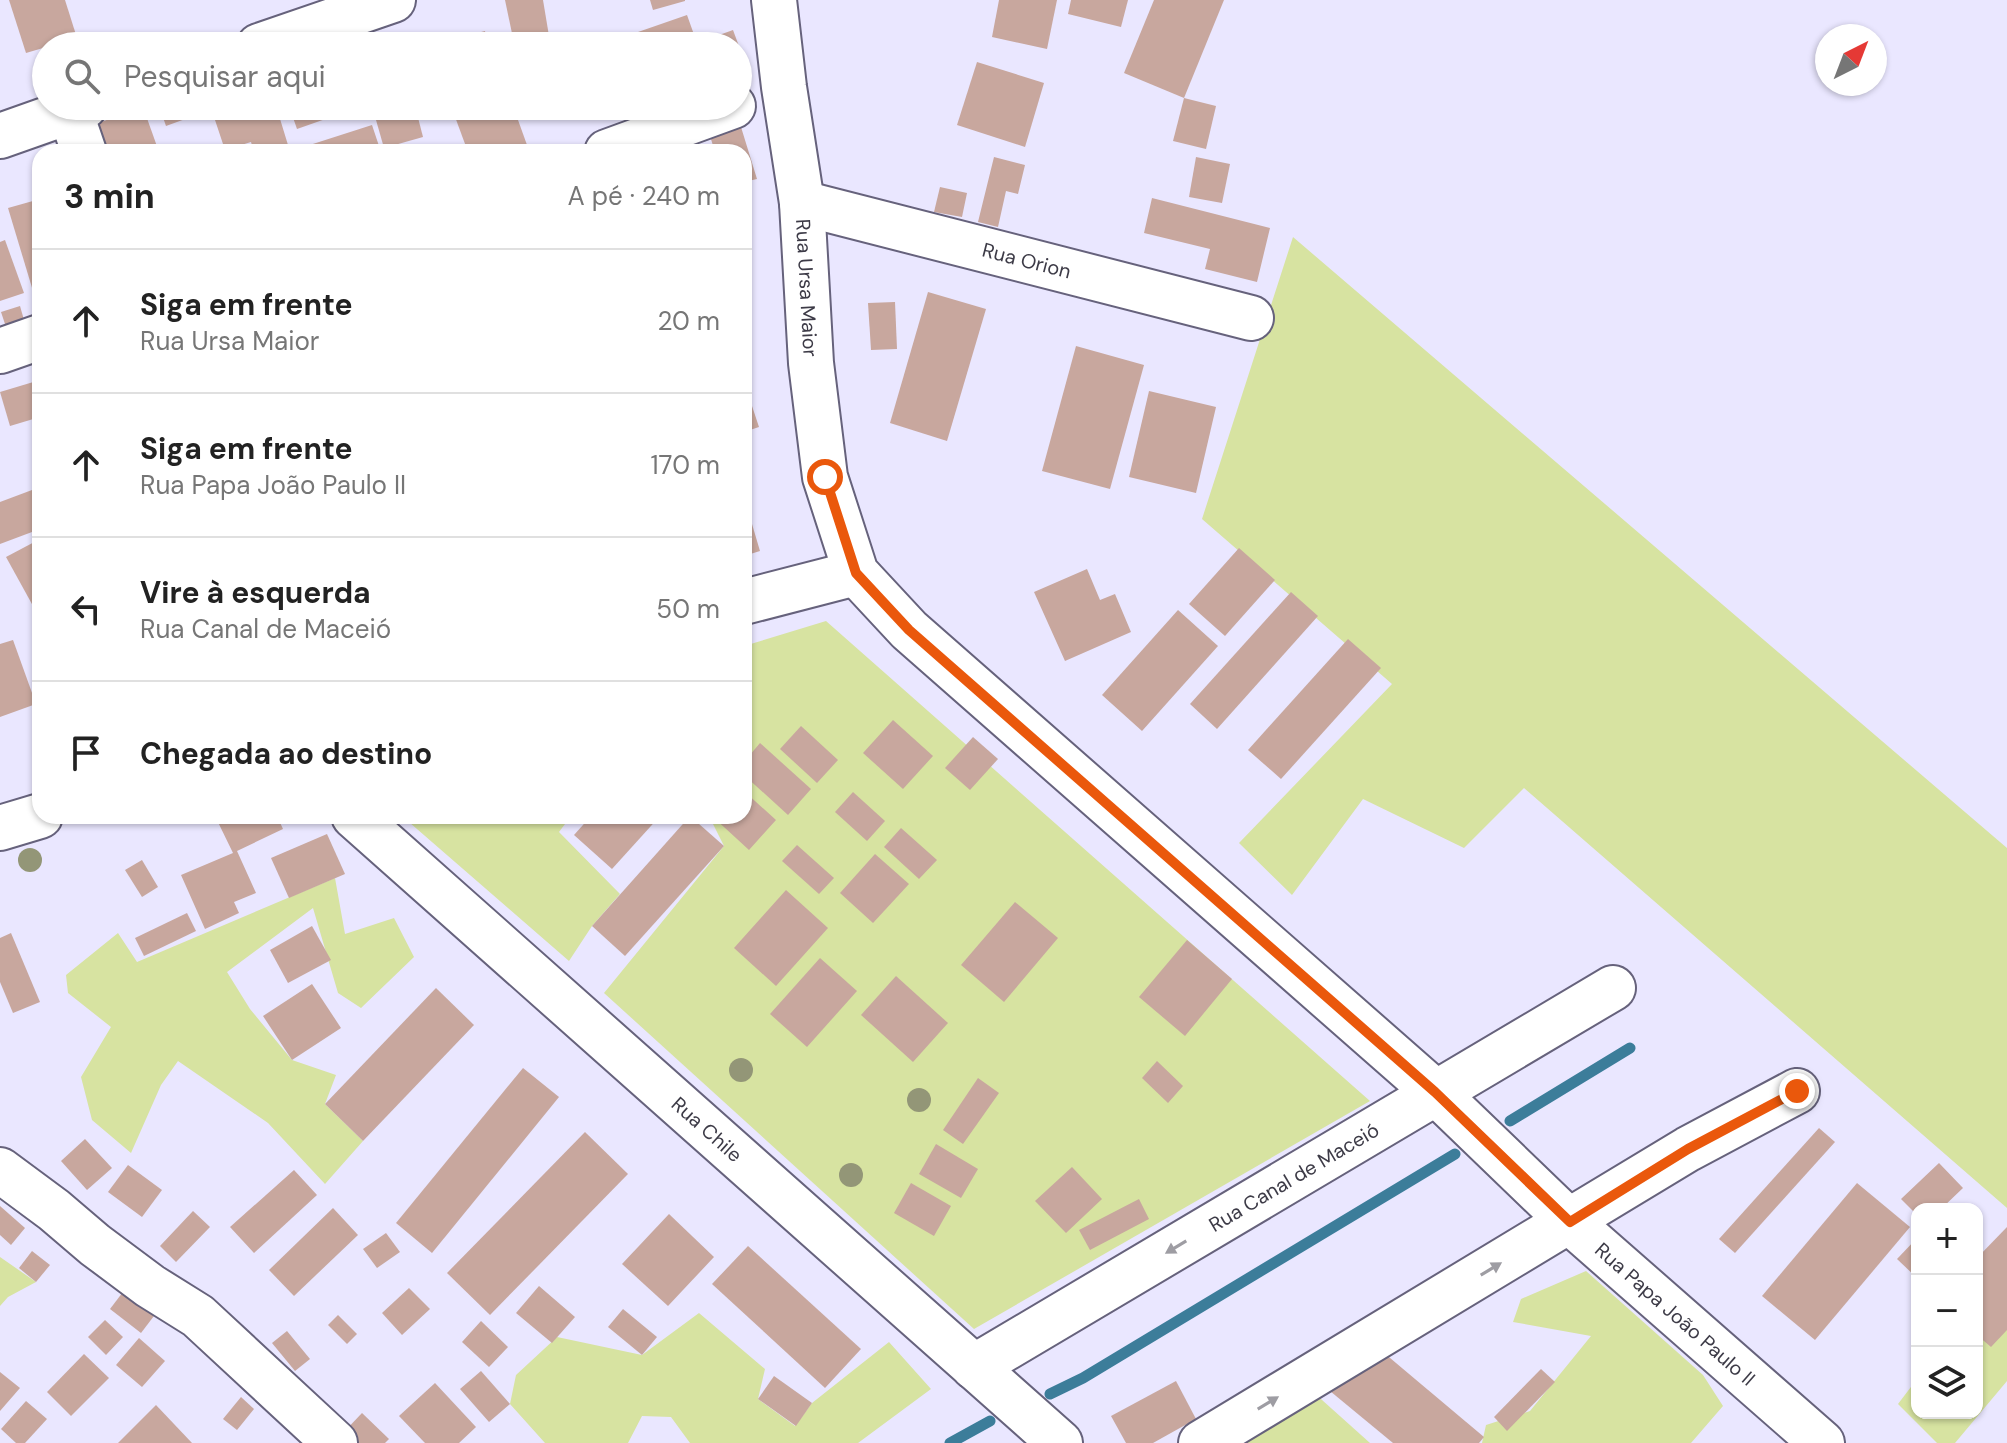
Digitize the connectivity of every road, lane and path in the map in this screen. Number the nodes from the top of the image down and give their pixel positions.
1 (393, 0) edge
2 (774, 0) edge
3 (300, 32) edge
4 (784, 87) junction
5 (752, 99) edge
6 (46, 120) edge
7 (79, 120) edge
8 (694, 120) edge
9 (0, 136) edge
10 (83, 144) edge
11 (629, 144) edge
12 (802, 203) junction
13 (1251, 318) dead end
14 (32, 340) edge
15 (0, 351) edge
16 (856, 573) junction
17 (752, 600) edge
18 (32, 818) edge
19 (363, 824) edge
20 (0, 828) edge
21 (1613, 988) dead end
22 (1797, 1091) dead end
23 (1435, 1092) junction
24 (0, 1170) edge
25 (1570, 1222) junction
26 (974, 1367) junction
27 (335, 1443) edge
28 (1060, 1443) edge
29 (1201, 1443) edge
30 (1822, 1443) edge

1 - 3 street
2 - 4 street, Rua Ursa Maior
4 - 5 street
4 - 12 street, Rua Ursa Maior
6 - 9 street
7 - 10 street
8 - 11 street
12 - 13 street, Rua Orion
12 - 16 street, Rua Ursa Maior
14 - 15 street
16 - 17 street
16 - 23 street, Rua Papa João Paulo II
18 - 20 street
19 - 26 street, Rua Chile
21 - 23 street, Rua Canal de Maceió
22 - 25 street
23 - 25 street, Rua Papa João Paulo II
23 -> 26 street, Rua Canal de Maceió
24 - 27 street
29 -> 25 street
25 - 30 street, Rua Papa João Paulo II
26 - 28 street, Rua Chile

